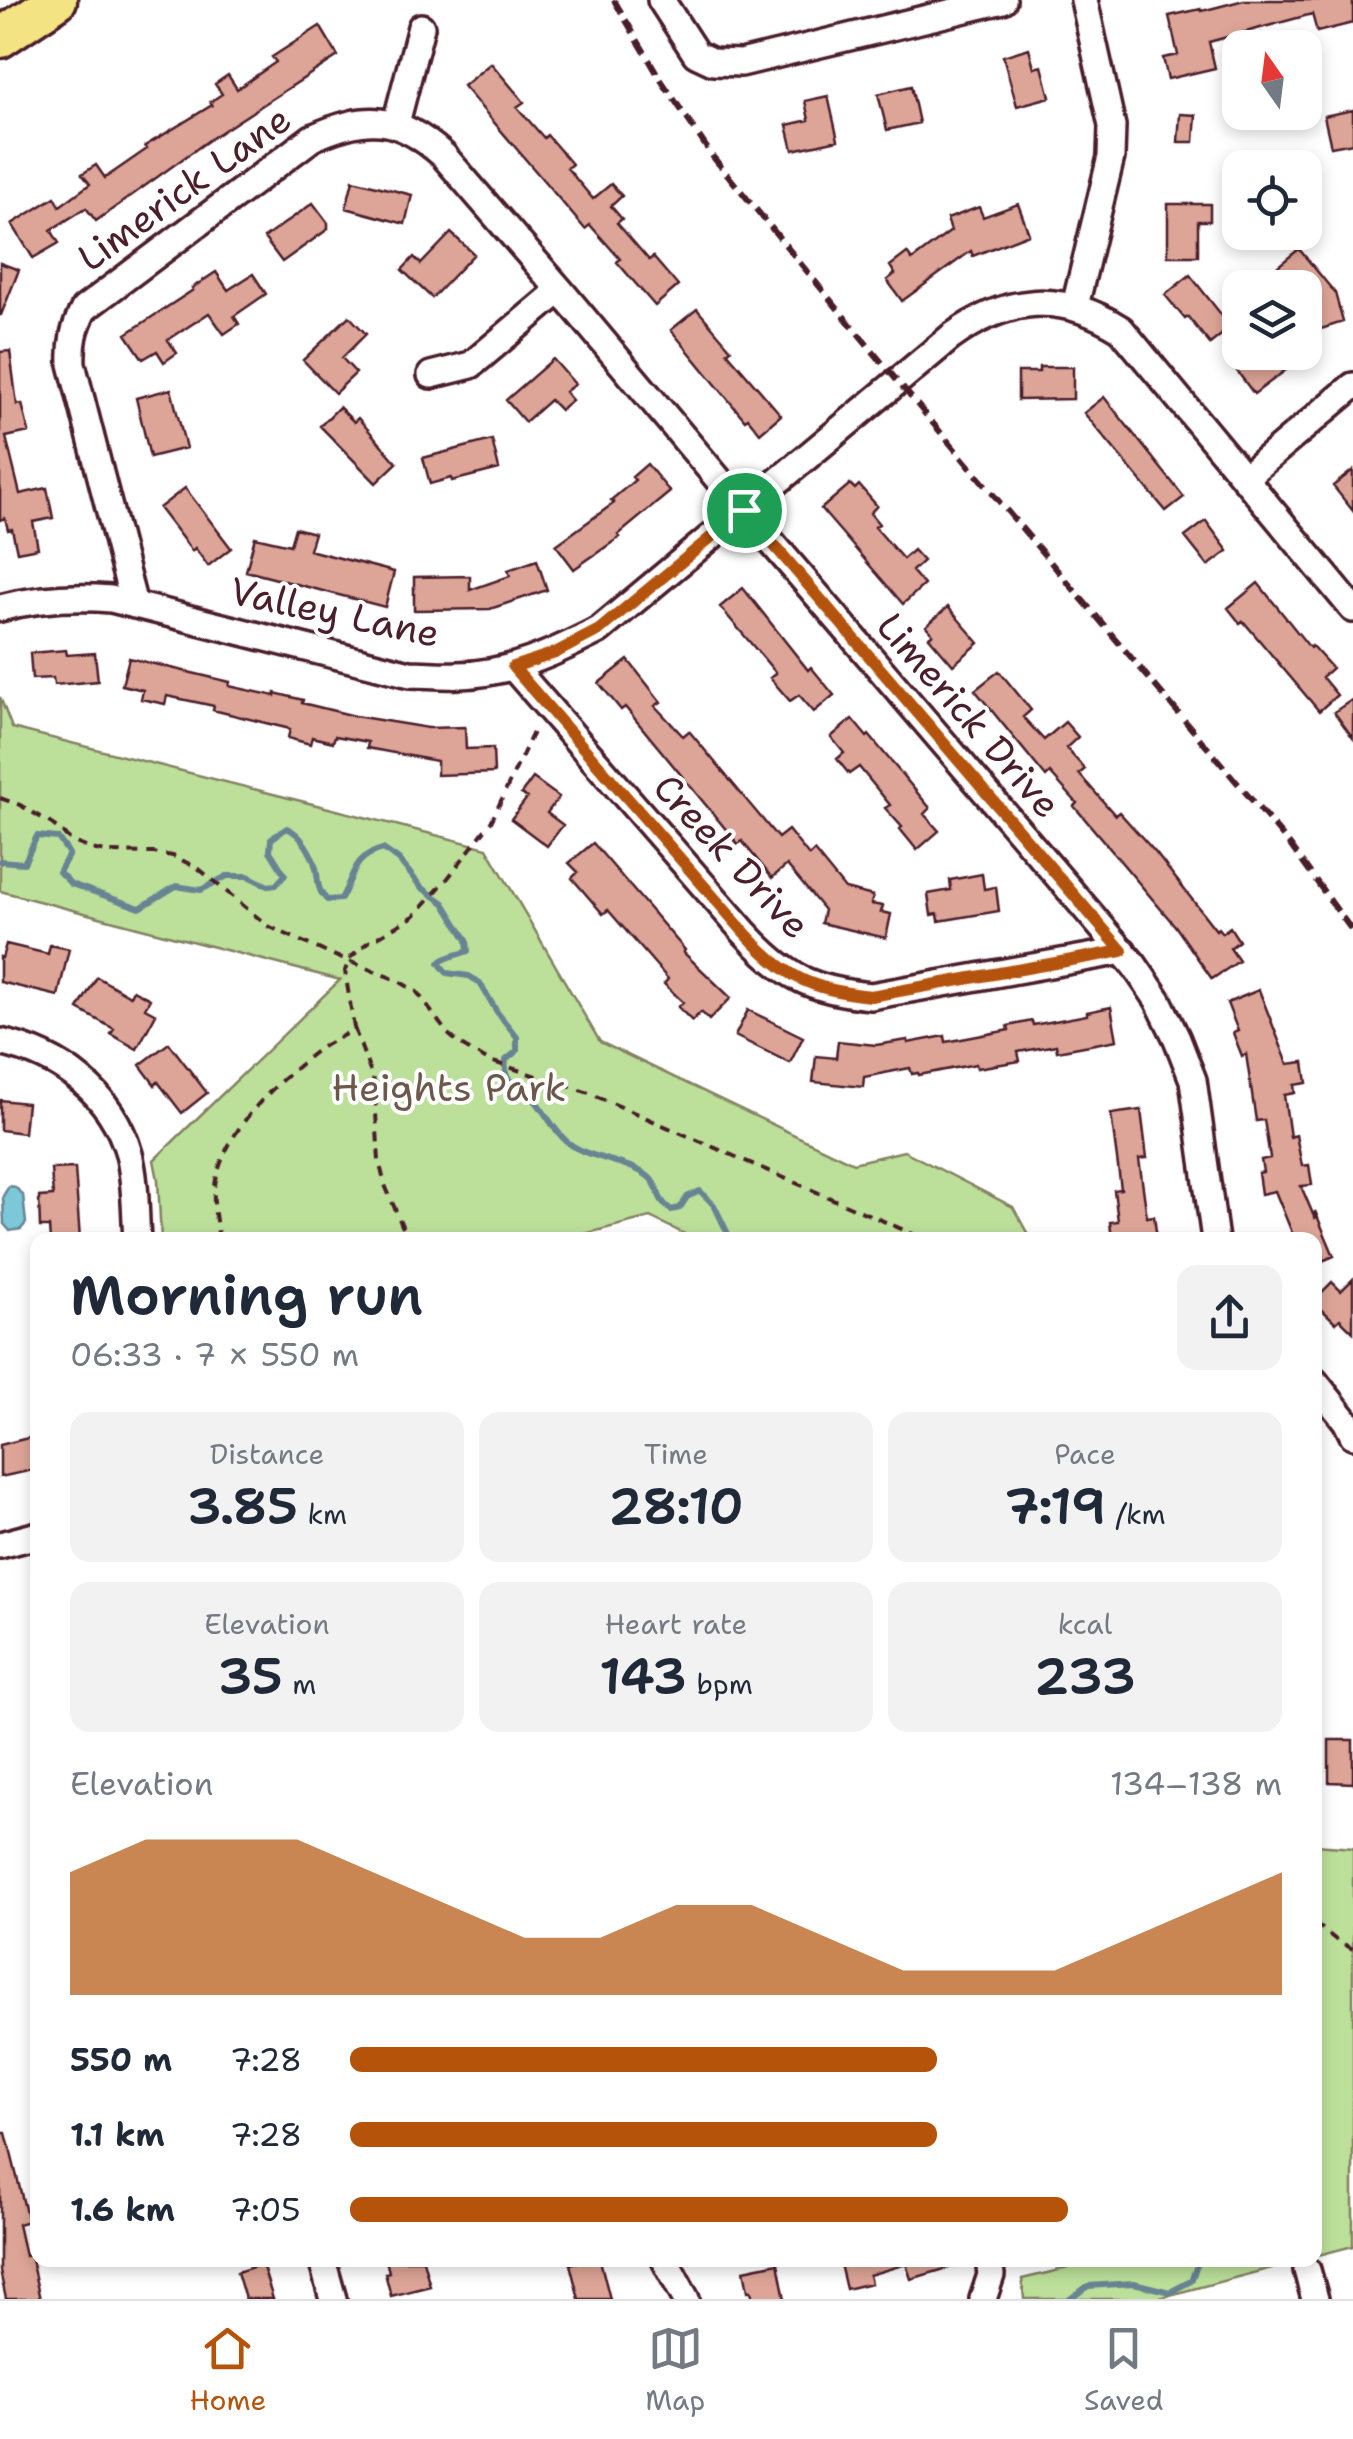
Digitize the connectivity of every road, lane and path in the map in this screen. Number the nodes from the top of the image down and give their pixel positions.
1 (57, 0) edge
2 (661, 0) edge
3 (1002, 0) edge
4 (1084, 0) edge
5 (420, 26) dead end
6 (0, 38) edge
7 (396, 123) junction
8 (560, 290) junction
9 (1075, 306) junction
10 (431, 375) dead end
11 (1353, 386) edge
12 (1244, 478) junction
13 (744, 510) junction
14 (134, 605) junction
15 (0, 608) edge
16 (1353, 609) edge
17 (513, 667) junction
18 (544, 703) junction
19 (0, 798) edge
20 (1122, 951) junction
21 (349, 959) junction
22 (354, 1028) junction
23 (0, 1042) edge
24 (136, 1232) edge
25 (218, 1232) edge
26 (403, 1232) edge
27 (909, 1232) edge
28 (1214, 1232) edge
29 (1322, 1391) edge
30 (1353, 1435) edge
31 (30, 1538) edge
32 (0, 1545) edge
33 (1322, 1929) edge
34 (1353, 1949) edge
35 (324, 2267) edge
36 (669, 2267) edge
37 (990, 2267) edge
38 (1307, 2270) dead end
39 (333, 2299) edge
40 (686, 2299) edge
41 (983, 2299) edge
42 (1315, 2299) edge

1 - 6 highway
2 - 3 street
4 - 9 street
5 - 7 street
7 - 8 street, Limerick Drive
7 - 14 street, Limerick Lane
8 - 10 street
8 - 13 street, Limerick Drive
9 - 12 street
9 - 13 street, Valley Lane
11 - 12 street
12 - 16 street
13 - 17 street, Valley Lane
13 - 20 street, Limerick Drive
14 - 15 street, Valley Lane
14 - 17 street, Valley Lane
17 - 18 street, Creek Drive
18 - 20 street, Creek Drive
18 - 21 path
19 - 21 path
20 - 28 street, Limerick Drive
21 - 22 path
21 - 27 path
22 - 25 path
22 - 26 path
23 - 24 street
29 - 30 street
31 - 32 street
33 - 34 path
35 - 39 street
36 - 40 street
37 - 41 street
38 - 42 street

